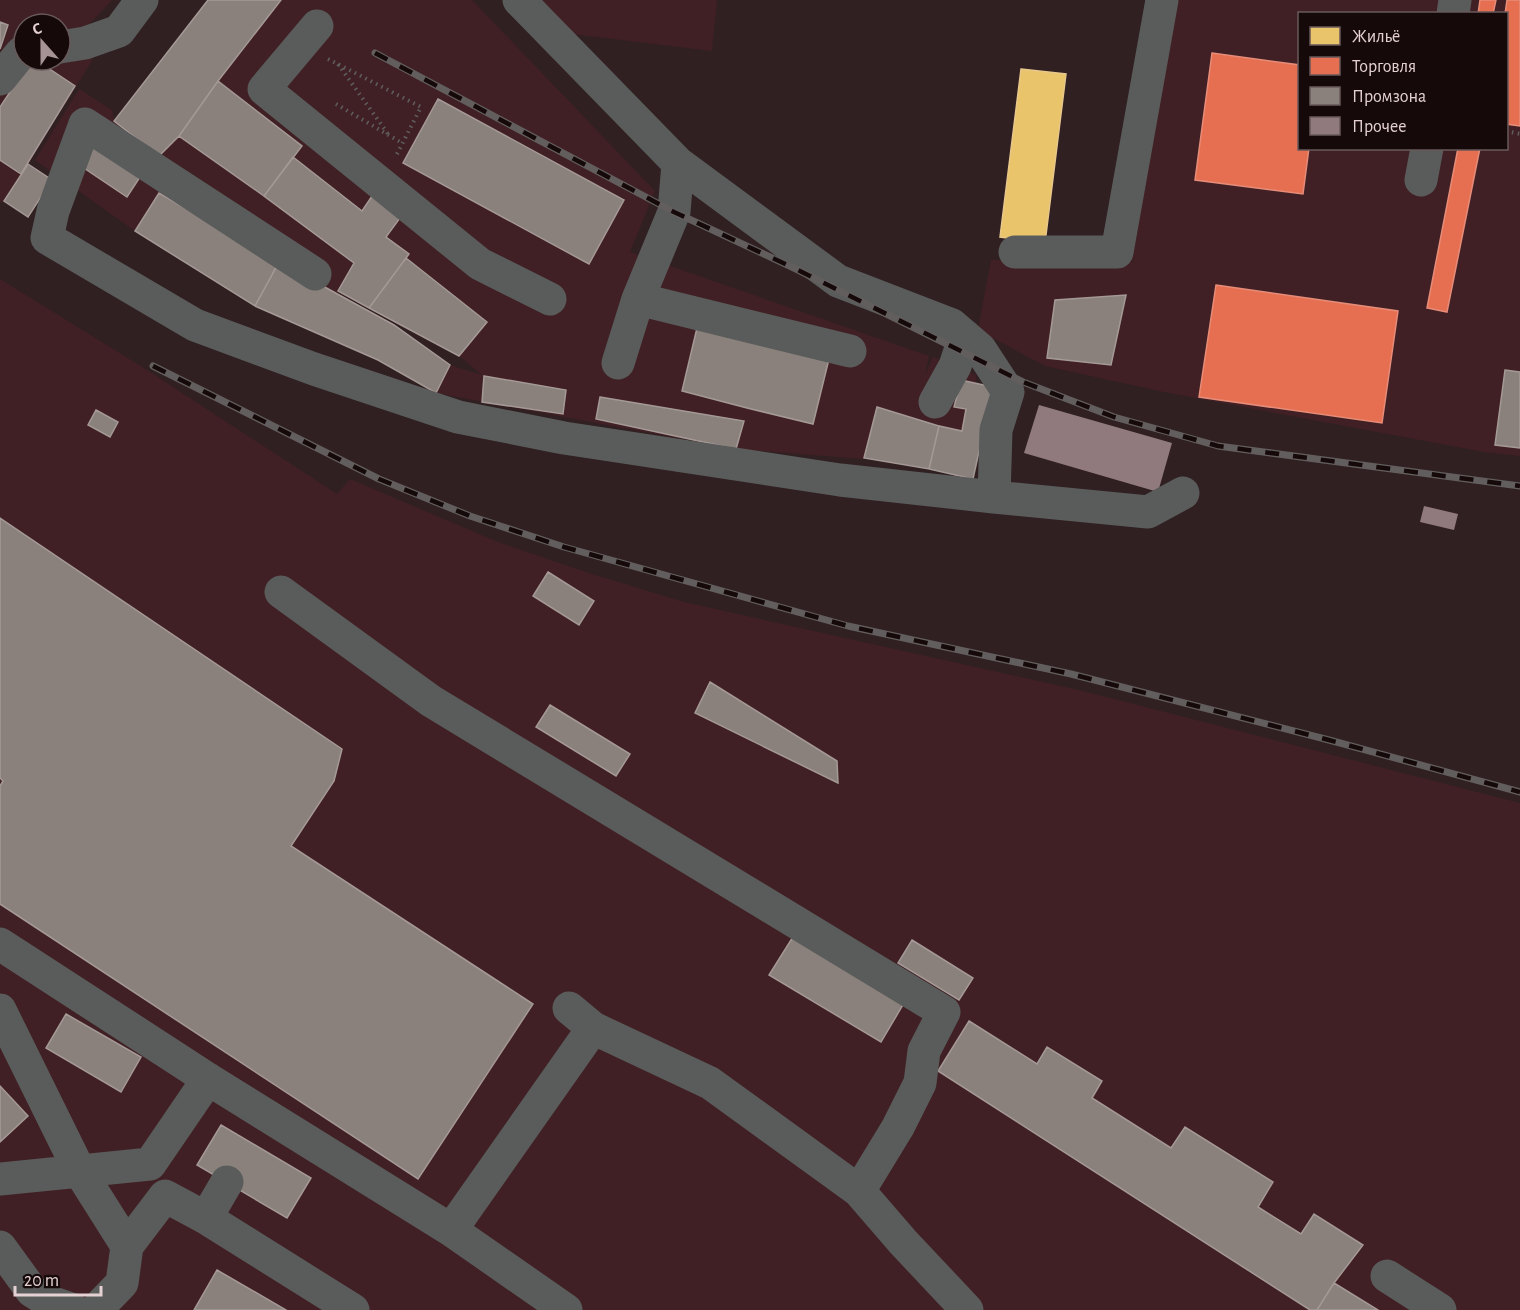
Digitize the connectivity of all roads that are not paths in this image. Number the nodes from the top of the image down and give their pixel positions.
1 (142, 0) edge
2 (519, 0) edge
3 (1162, 0) edge
4 (309, 35) road end
5 (72, 46) edge
6 (12, 64) edge
7 (0, 79) edge
8 (1427, 150) edge
9 (678, 163) junction
10 (1421, 180) dead end
11 (1015, 252) dead end
12 (315, 274) dead end
13 (550, 299) dead end
14 (638, 299) junction
15 (964, 336) junction
16 (850, 351) dead end
17 (618, 363) dead end
18 (935, 402) dead end
19 (1183, 493) dead end
20 (994, 497) junction
21 (281, 592) dead end
22 (0, 944) edge
23 (0, 1010) edge
24 (208, 1079) junction
25 (150, 1164) junction
26 (79, 1170) junction
27 (0, 1179) edge
28 (227, 1182) dead end
29 (859, 1191) junction
30 (165, 1196) junction
31 (206, 1218) junction
32 (451, 1230) junction
33 (127, 1246) junction
34 (0, 1247) edge
35 (1387, 1275) dead end
36 (74, 1310) edge
37 (96, 1310) edge
38 (353, 1310) edge
39 (566, 1310) edge
40 (967, 1310) edge
41 (1440, 1310) edge

1 - 5 lane
2 - 9 lane
3 - 11 lane
4 - 13 lane
6 - 7 lane
8 - 10 lane
9 - 14 lane
9 - 15 lane
12 - 20 lane
14 - 16 lane
14 - 17 lane
15 - 18 lane
15 - 20 lane
19 - 20 lane
21 - 29 lane
22 - 24 lane
23 - 26 lane
24 - 25 lane
24 - 32 lane
25 - 26 lane
25 - 30 lane
26 - 27 lane
26 - 33 lane
28 - 31 lane
29 - 32 lane
29 - 40 lane
30 - 31 lane
30 - 33 lane
31 - 38 lane
32 - 39 lane
33 - 37 lane
34 - 36 lane
35 - 41 lane

